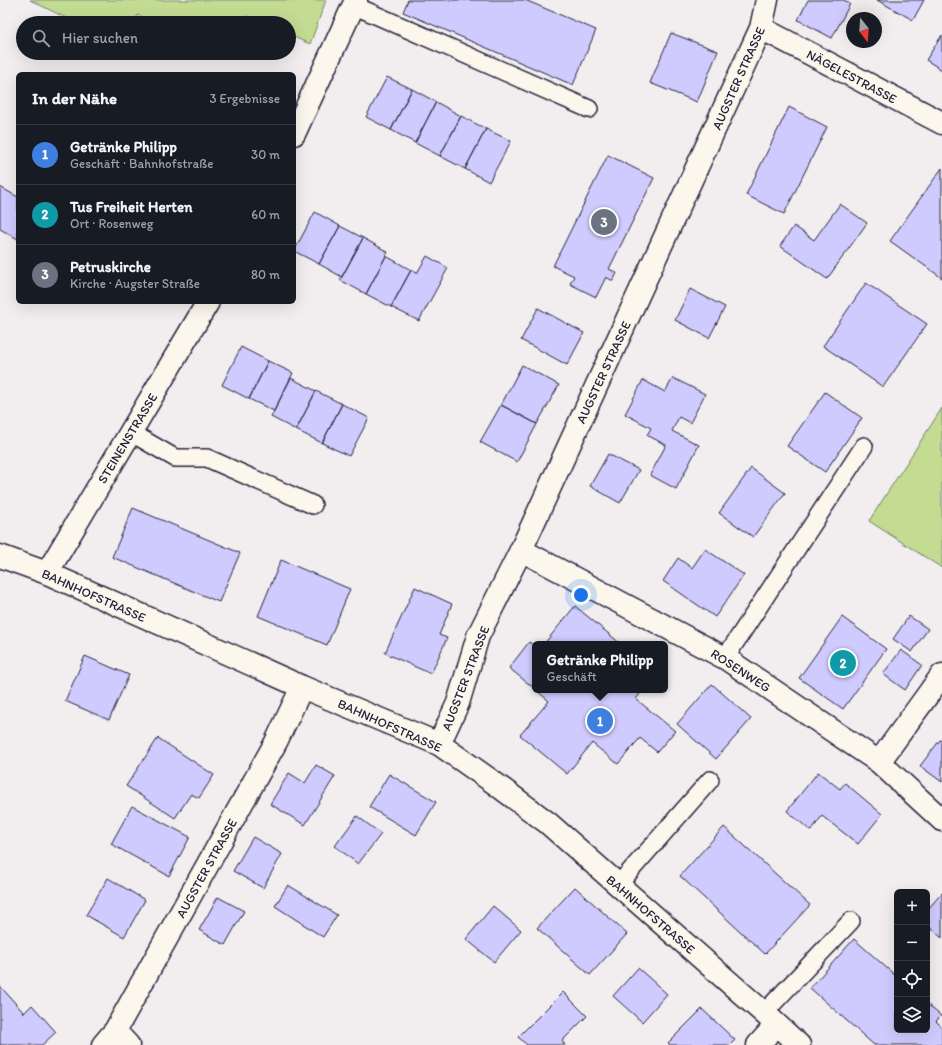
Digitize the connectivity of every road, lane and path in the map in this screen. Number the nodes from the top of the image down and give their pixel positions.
1 (767, 0) edge
2 (354, 3) edge
3 (761, 28) junction
4 (589, 109) dead end
5 (942, 123) edge
6 (296, 130) edge
7 (207, 304) edge
8 (130, 432) junction
9 (864, 446) dead end
10 (313, 505) dead end
11 (521, 550) junction
12 (0, 556) edge
13 (47, 574) junction
14 (725, 658) junction
15 (942, 675) edge
16 (302, 687) junction
17 (439, 744) junction
18 (879, 762) junction
19 (710, 780) dead end
20 (942, 820) edge
21 (618, 885) junction
22 (850, 921) dead end
23 (770, 1019) junction
24 (115, 1040) edge
25 (758, 1045) edge
26 (799, 1045) edge

1 - 3 street, AUGSTER STRASSE
2 - 4 lane
2 - 6 street
3 - 5 street, NÄGELESTRASSE
3 - 11 street, AUGSTER STRASSE
7 - 8 street, STEINENSTRASSE
8 - 10 lane
8 - 13 street, STEINENSTRASSE
9 - 14 lane
11 - 14 street, ROSENWEG
11 - 17 street, AUGSTER STRASSE
12 - 13 street, BAHNHOFSTRASSE
13 - 16 street, BAHNHOFSTRASSE
14 - 18 street, ROSENWEG
15 - 18 street
16 - 17 street, BAHNHOFSTRASSE
16 - 24 street, AUGSTER STRASSE
17 - 21 street, BAHNHOFSTRASSE
18 - 20 street, ROSENWEG
19 - 21 lane
21 - 23 street, BAHNHOFSTRASSE
22 - 23 lane
23 - 25 street
23 - 26 street, BAHNHOFSTRASSE

